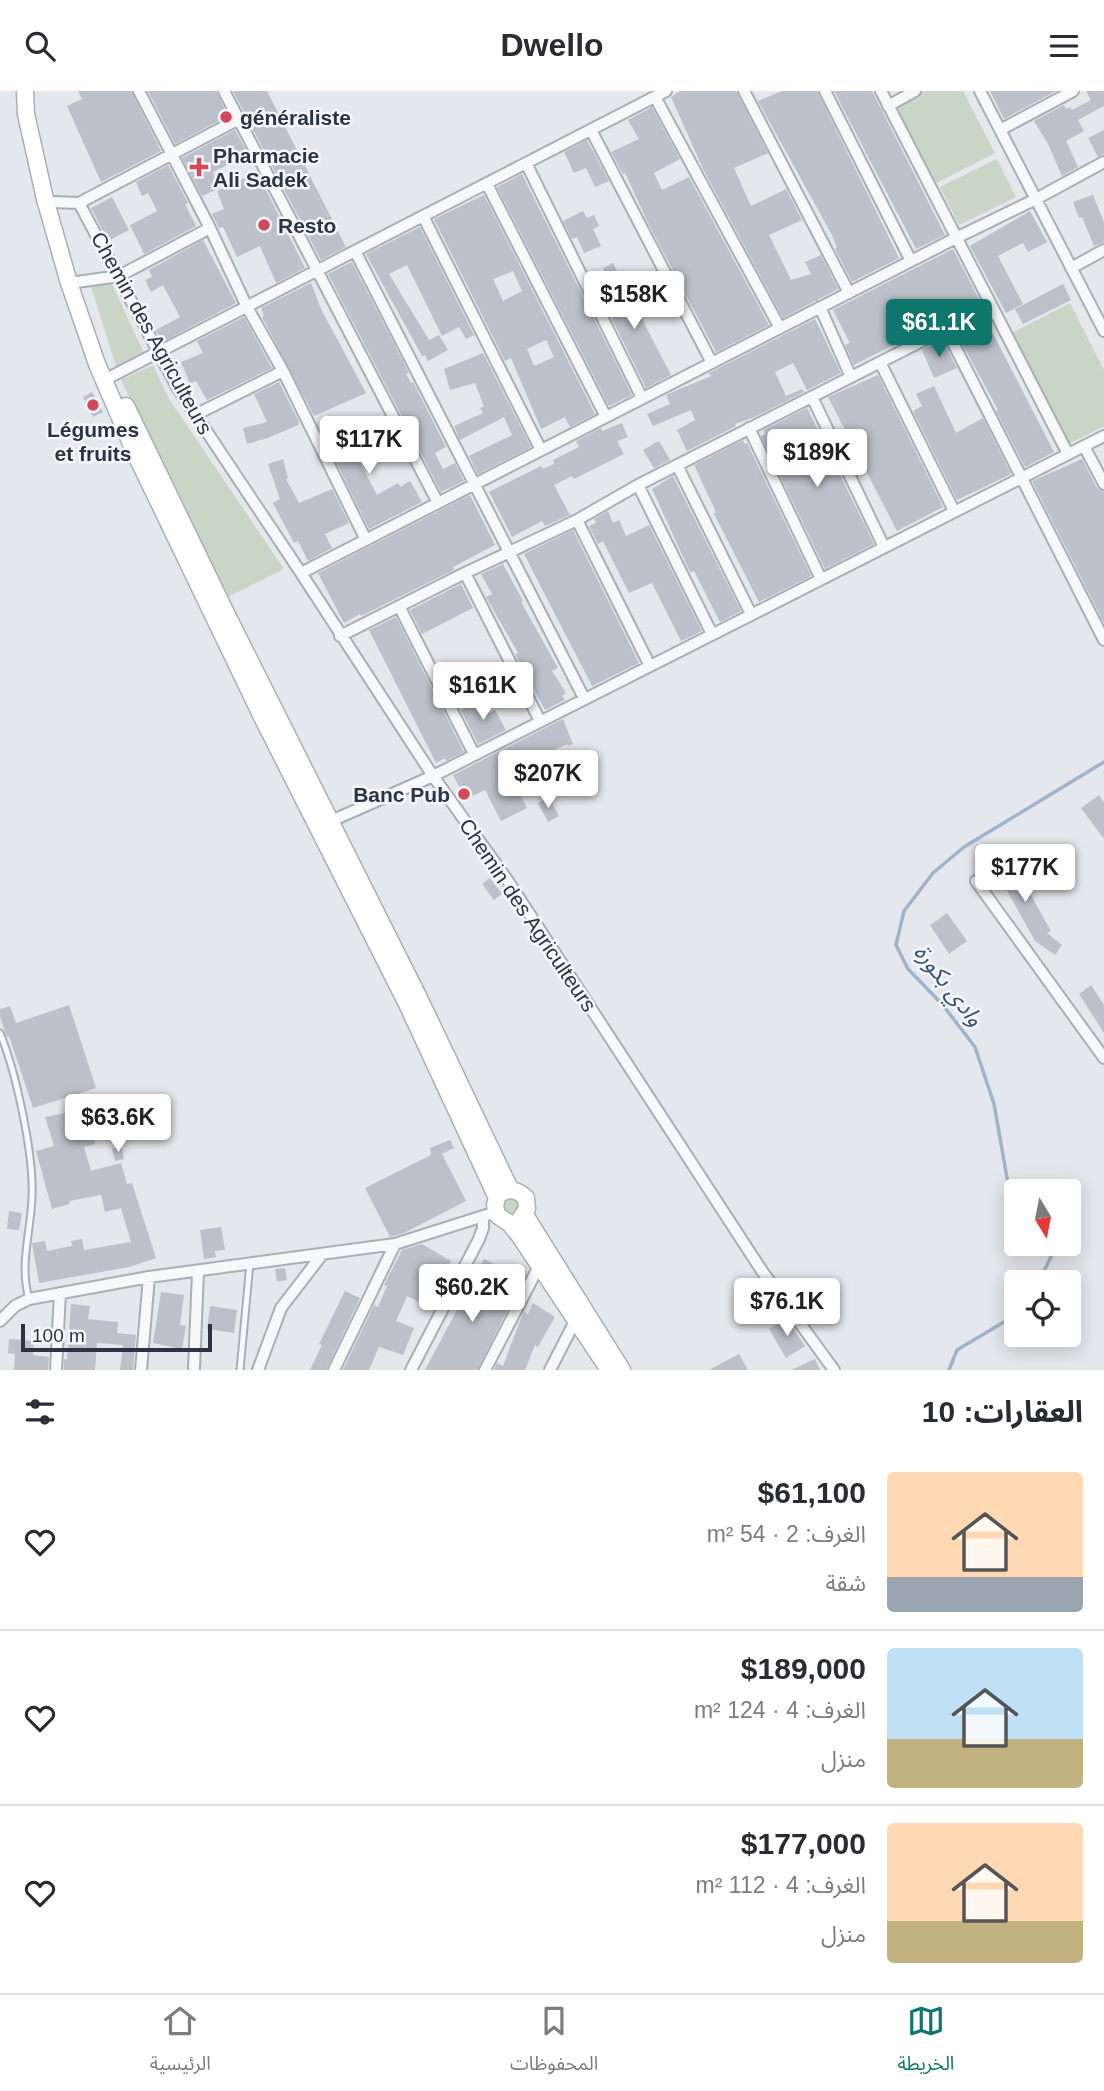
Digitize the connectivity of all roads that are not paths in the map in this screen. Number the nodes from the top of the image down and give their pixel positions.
1 (25, 91) edge
2 (36, 91) edge
3 (139, 91) edge
4 (224, 91) edge
5 (666, 91) edge
6 (744, 91) edge
7 (825, 91) edge
8 (881, 91) edge
9 (915, 91) edge
10 (980, 91) edge
11 (1069, 92) edge
12 (655, 97) junction
13 (888, 106) junction
14 (239, 119) junction
15 (591, 130) junction
16 (1000, 130) junction
17 (172, 154) junction
18 (1104, 162) edge
19 (526, 163) junction
20 (487, 184) junction
21 (1036, 199) junction
22 (53, 202) junction
23 (79, 203) junction
24 (424, 216) junction
25 (211, 228) junction
26 (956, 238) junction
27 (1104, 250) edge
28 (355, 251) junction
29 (911, 261) junction
30 (1072, 268) junction
31 (317, 271) junction
32 (119, 276) junction
33 (77, 282) junction
34 (849, 293) junction
35 (991, 306) junction
36 (247, 307) junction
37 (820, 307) junction
38 (780, 328) junction
39 (946, 329) junction
40 (1104, 331) edge
41 (94, 342) junction
42 (159, 352) junction
43 (880, 362) junction
44 (712, 363) junction
45 (105, 367) junction
46 (283, 371) junction
47 (851, 377) junction
48 (812, 397) junction
49 (642, 398) junction
50 (195, 415) junction
51 (606, 417) junction
52 (749, 429) junction
53 (1104, 436) edge
54 (1084, 446) junction
55 (541, 450) junction
56 (1068, 454) junction
57 (677, 465) junction
58 (1022, 477) junction
59 (475, 484) junction
60 (1104, 484) edge
61 (638, 485) junction
62 (438, 503) junction
63 (954, 511) junction
64 (577, 520) junction
65 (366, 540) junction
66 (884, 547) junction
67 (510, 554) junction
68 (301, 573) junction
69 (465, 573) junction
70 (821, 579) junction
71 (399, 606) junction
72 (751, 614) junction
73 (712, 634) junction
74 (340, 636) junction
75 (1104, 640) edge
76 (650, 666) junction
77 (584, 698) junction
78 (540, 721) junction
79 (474, 754) junction
80 (433, 776) junction
81 (331, 821) junction
82 (976, 881) dead end
83 (0, 1033) edge
84 (1104, 1058) edge
85 (496, 1204) junction
86 (525, 1215) junction
87 (509, 1223) junction
88 (395, 1244) junction
89 (321, 1256) junction
90 (250, 1263) junction
91 (539, 1266) junction
92 (198, 1272) junction
93 (149, 1277) junction
94 (60, 1293) junction
95 (29, 1299) junction
96 (0, 1321) edge
97 (575, 1321) junction
98 (194, 1368) dead end
99 (56, 1370) edge
100 (141, 1370) edge
101 (240, 1370) edge
102 (258, 1370) edge
103 (334, 1370) edge
104 (411, 1370) edge
105 (485, 1370) edge
106 (550, 1370) edge
107 (609, 1370) edge
108 (622, 1370) edge
109 (834, 1370) edge

1 - 41 main road
2 - 22 main road
3 - 17 street
4 - 14 street
5 - 12 street
6 - 34 street
7 - 29 street
8 - 13 street
9 - 13 street
10 - 16 street
11 - 16 street
12 - 15 street
12 - 38 street
13 - 26 street
14 - 17 street
14 - 31 street
15 - 19 street
15 - 44 street
16 - 21 street
17 - 23 street
17 - 25 street
18 - 21 street
19 - 20 street
19 - 49 street
20 - 24 street
20 - 51 street
21 - 26 street
21 - 30 street
22 - 23 street
22 - 33 main road
23 - 32 street, Chemin des Agriculteurs
24 - 28 street
24 - 55 street
25 - 32 street
25 - 36 street
26 - 29 street
26 - 35 street
27 - 30 street
28 - 31 street
28 - 59 street
29 - 34 street
30 - 40 street
31 - 36 street
31 - 62 street
32 - 33 street
32 - 42 street, Chemin des Agriculteurs
33 - 41 main road
34 - 37 street
35 - 39 street
35 - 56 street
36 - 42 street
36 - 46 street
37 - 38 street
37 - 47 street
38 - 44 street
39 - 43 street
39 - 58 street
41 - 45 main road
42 - 45 street
42 - 50 street, Chemin des Agriculteurs
43 - 47 street
43 - 63 street
44 - 49 street
45 - 81 main road
45 - 85 main road
46 - 50 street
46 - 65 street
47 - 48 street
48 - 52 street
48 - 66 street
49 - 51 street
50 - 68 street, Chemin des Agriculteurs
51 - 55 street
52 - 57 street
52 - 70 street
53 - 54 street
54 - 56 street
54 - 60 street
55 - 59 street
56 - 58 street
57 - 61 street
57 - 72 street
58 - 63 street
58 - 75 street
59 - 62 street
59 - 67 street
61 - 64 street
61 - 73 street
62 - 65 street
63 - 66 street
64 - 67 street
64 - 76 street
65 - 68 street
66 - 70 street
67 - 69 street
67 - 77 street
68 - 74 street, Chemin des Agriculteurs
69 - 71 street
69 - 78 street
70 - 72 street
71 - 74 street
71 - 79 street
72 - 73 street
73 - 76 street
74 - 80 street, Chemin des Agriculteurs
76 - 77 street
77 - 78 street
78 - 79 street
79 - 80 street
80 - 81 street
80 - 109 street, Chemin des Agriculteurs
81 - 85 main road
82 - 84 street
83 - 95 lane
85 - 86 main road
85 - 87 main road
85 - 88 street
85 - 104 street
86 - 87 main road
86 - 108 main road
87 - 91 main road
88 - 89 street
88 - 103 street
89 - 90 street
89 - 102 street
90 - 92 street
90 - 101 lane
91 - 97 main road
91 - 105 street
92 - 93 street
92 - 98 street
93 - 94 street
93 - 100 street
94 - 95 street
94 - 99 street
95 - 96 street
97 - 106 street
97 - 107 main road

